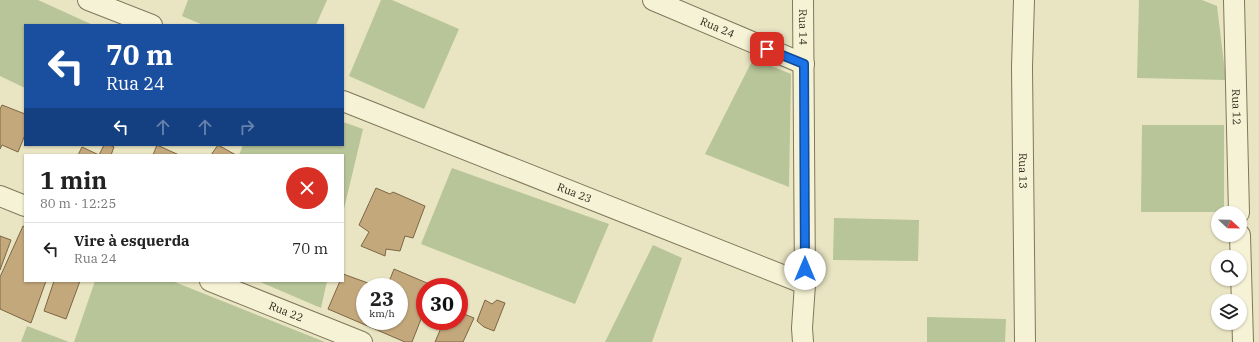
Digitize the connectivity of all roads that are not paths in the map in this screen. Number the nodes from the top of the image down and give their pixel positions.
1 (88, 0) edge
2 (652, 0) edge
3 (803, 0) edge
4 (1024, 0) edge
5 (1234, 0) edge
6 (149, 24) edge
7 (804, 64) junction
8 (344, 101) edge
9 (0, 196) edge
10 (24, 206) edge
11 (1239, 206) edge
12 (1240, 242) edge
13 (212, 282) edge
14 (805, 284) junction
15 (803, 335) edge
16 (362, 342) edge
17 (787, 342) edge
18 (1024, 342) edge
19 (1243, 342) edge

1 - 6 street
2 - 7 street, Rua 24
3 - 7 street, Rua 14
4 - 18 street, Rua 13
5 - 11 street, Rua 12
7 - 14 street, Rua 14
8 - 14 street, Rua 23
9 - 10 street
12 - 19 street
13 - 16 street, Rua 22
14 - 15 street, Rua 14
15 - 17 street

